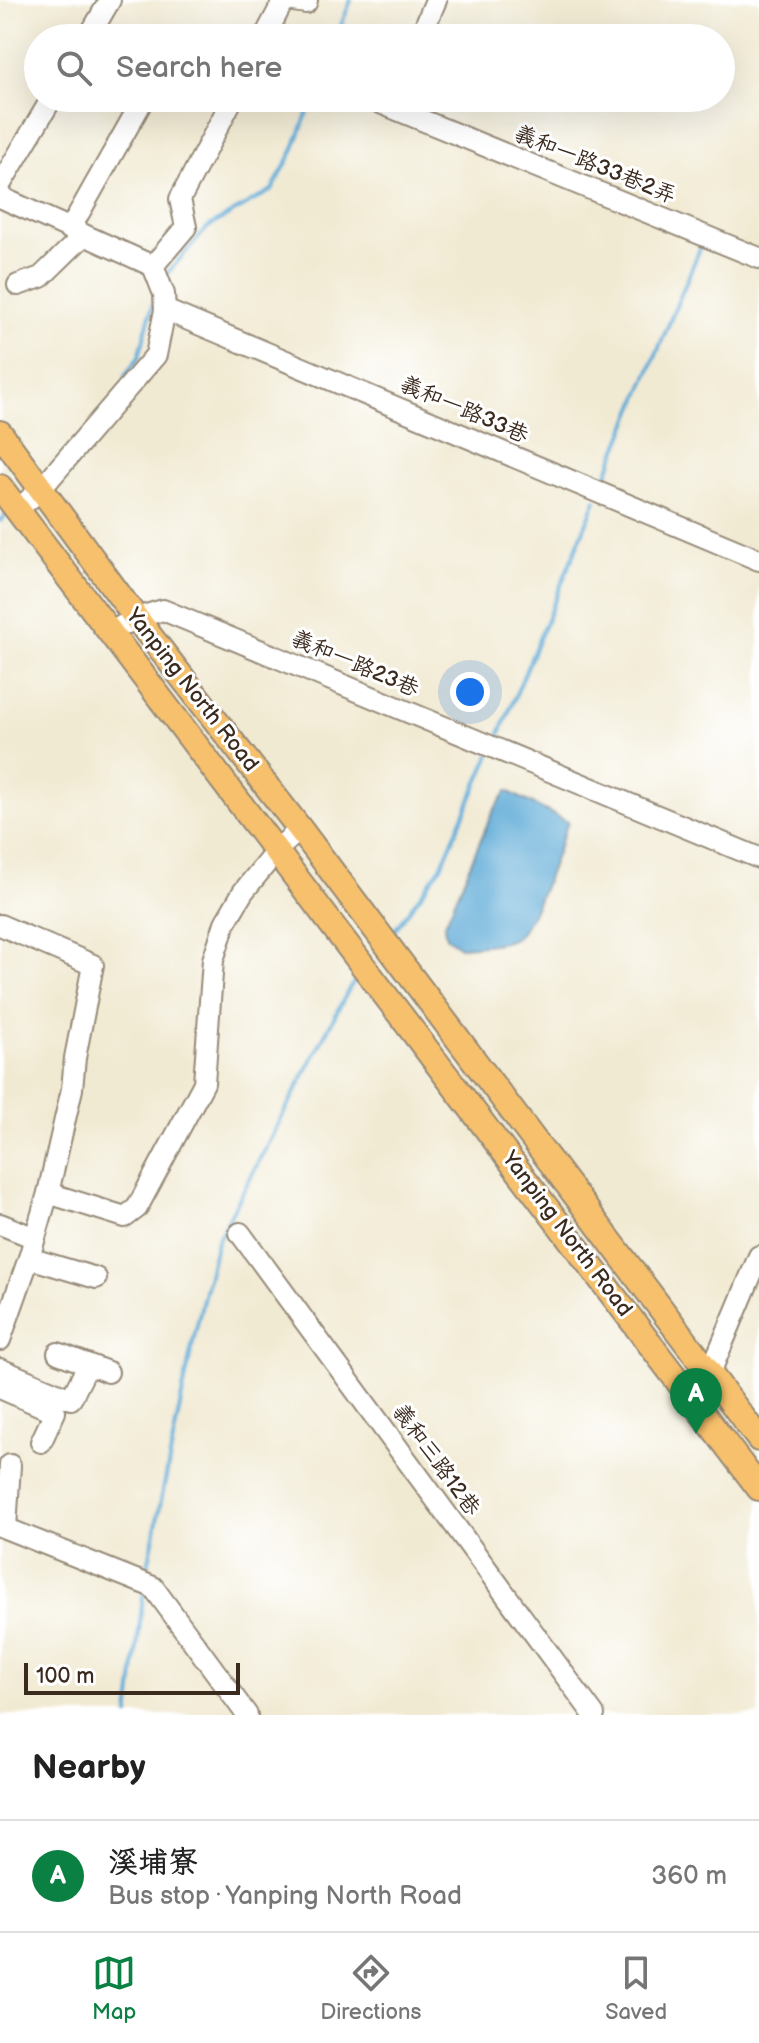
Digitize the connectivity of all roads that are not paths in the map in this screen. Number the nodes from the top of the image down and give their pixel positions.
1 (110, 0) edge
2 (286, 0) edge
3 (307, 0) edge
4 (436, 0) edge
5 (96, 24) edge
6 (272, 24) edge
7 (426, 24) edge
8 (45, 112) edge
9 (137, 112) edge
10 (226, 112) edge
11 (413, 112) edge
12 (2, 198) edge
13 (77, 232) junction
14 (759, 258) edge
15 (18, 285) dead end
16 (160, 287) junction
17 (0, 433) edge
18 (22, 465) junction
19 (0, 488) edge
20 (40, 490) junction
21 (17, 510) junction
22 (759, 560) edge
23 (136, 618) junction
24 (111, 632) junction
25 (300, 829) junction
26 (277, 850) junction
27 (759, 858) edge
28 (0, 925) edge
29 (48, 1193) junction
30 (0, 1224) edge
31 (240, 1233) dead end
32 (32, 1248) junction
33 (759, 1256) edge
34 (96, 1278) dead end
35 (0, 1340) edge
36 (58, 1353) dead end
37 (0, 1369) edge
38 (710, 1373) junction
39 (0, 1388) edge
40 (686, 1392) junction
41 (759, 1439) edge
42 (41, 1442) dead end
43 (10, 1465) dead end
44 (759, 1488) edge
45 (3, 1527) edge
46 (247, 1715) edge
47 (594, 1715) edge

1 - 5 street
2 - 3 street
2 - 6 street
4 - 7 street
8 - 12 street
9 - 13 street
10 - 16 street
11 - 14 street, 義和一路33巷2弄
12 - 13 street, 義和一路33巷
13 - 15 street
13 - 16 street, 義和一路33巷
16 - 20 street
16 - 22 street, 義和一路33巷
17 - 18 main road, Yanping North Road
18 - 19 street
18 - 20 main road, Yanping North Road
19 - 21 main road, Yanping North Road
20 - 21 street
20 - 23 main road, Yanping North Road
21 - 24 main road, Yanping North Road
23 - 24 street, 義和一路23巷
23 - 25 main road, Yanping North Road
23 - 27 street, 義和一路23巷
24 - 26 main road, Yanping North Road
25 - 26 street
25 - 38 main road, Yanping North Road
26 - 29 street
26 - 40 main road, Yanping North Road
28 - 29 street
29 - 32 street
30 - 32 street
31 - 47 street, 義和三路12巷
32 - 34 street
32 - 35 street
33 - 38 street
36 - 37 street
38 - 40 street
38 - 41 main road, Yanping North Road
39 - 42 street
40 - 44 main road, Yanping North Road
43 - 45 street
45 - 46 street

